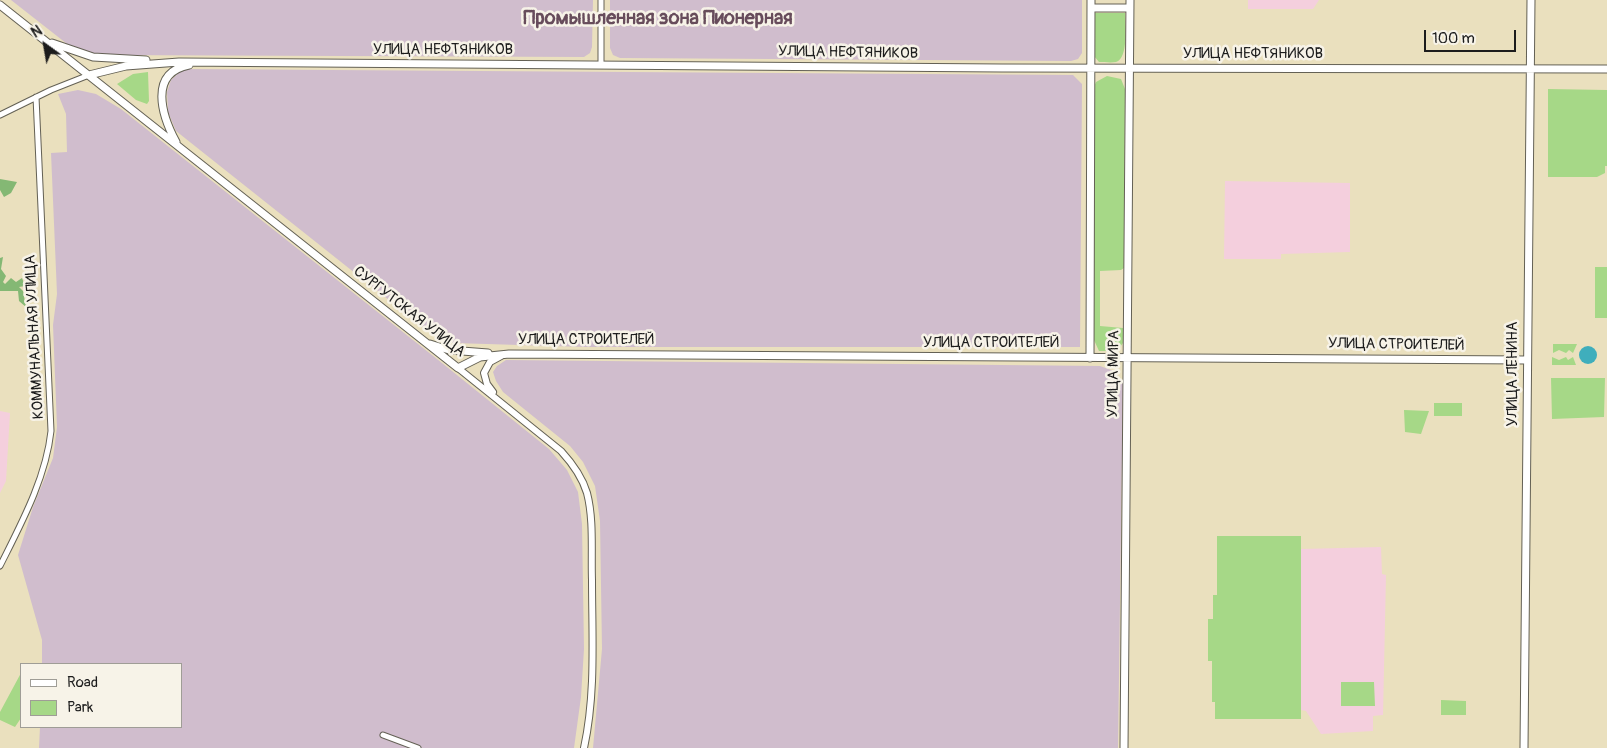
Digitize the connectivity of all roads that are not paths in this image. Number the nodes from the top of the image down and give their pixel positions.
1 (601, 0) edge
2 (1091, 0) edge
3 (1130, 0) edge
4 (1531, 0) edge
5 (0, 5) edge
6 (1091, 8) junction
7 (1130, 8) junction
8 (45, 40) junction
9 (179, 62) junction
10 (199, 62) junction
11 (601, 64) junction
12 (1130, 68) junction
13 (1090, 69) junction
14 (1529, 69) junction
15 (1607, 69) edge
16 (90, 75) junction
17 (36, 98) junction
18 (0, 115) edge
19 (178, 147) junction
20 (422, 340) junction
21 (509, 354) junction
22 (1090, 358) junction
23 (1128, 358) junction
24 (1527, 360) junction
25 (458, 368) junction
26 (498, 399) junction
27 (0, 566) edge
28 (383, 735) dead end
29 (418, 748) edge
30 (584, 748) edge
31 (1124, 748) edge
32 (1524, 748) edge

1 - 11 street
2 - 6 main road, УЛИЦА МИРА
3 - 7 main road, УЛИЦА МИРА
4 - 14 main road, УЛИЦА ЛЕНИНА
5 - 8 main road, СУРГУТСКАЯ УЛИЦА
6 - 7 main road
6 - 13 main road, УЛИЦА МИРА
7 - 12 main road, УЛИЦА МИРА
8 - 9 main road
8 - 16 main road, СУРГУТСКАЯ УЛИЦА
9 - 10 main road, УЛИЦА НЕФТЯНИКОВ
9 - 16 main road, УЛИЦА НЕФТЯНИКОВ
10 - 11 main road, УЛИЦА НЕФТЯНИКОВ
10 - 19 main road
11 - 13 main road, УЛИЦА НЕФТЯНИКОВ
12 - 13 main road, УЛИЦА НЕФТЯНИКОВ
12 - 14 main road, УЛИЦА НЕФТЯНИКОВ
12 - 23 main road, УЛИЦА МИРА
13 - 22 main road, УЛИЦА МИРА
14 - 15 main road, УЛИЦА НЕФТЯНИКОВ
14 - 24 main road, УЛИЦА ЛЕНИНА
16 - 17 street
16 - 19 main road, СУРГУТСКАЯ УЛИЦА
17 - 18 street
17 - 27 street, КОММУНАЛЬНАЯ УЛИЦА
19 - 20 main road, СУРГУТСКАЯ УЛИЦА
20 - 21 main road
20 - 25 main road, СУРГУТСКАЯ УЛИЦА
21 - 22 main road, УЛИЦА СТРОИТЕЛЕЙ
21 - 25 main road, УЛИЦА СТРОИТЕЛЕЙ
21 - 26 street
22 - 23 main road, УЛИЦА СТРОИТЕЛЕЙ
23 - 24 main road, УЛИЦА СТРОИТЕЛЕЙ
23 - 31 main road, УЛИЦА МИРА
24 - 32 main road, УЛИЦА ЛЕНИНА
25 - 26 street, СУРГУТСКАЯ УЛИЦА
26 - 30 street, СУРГУТСКАЯ УЛИЦА
28 - 29 street

